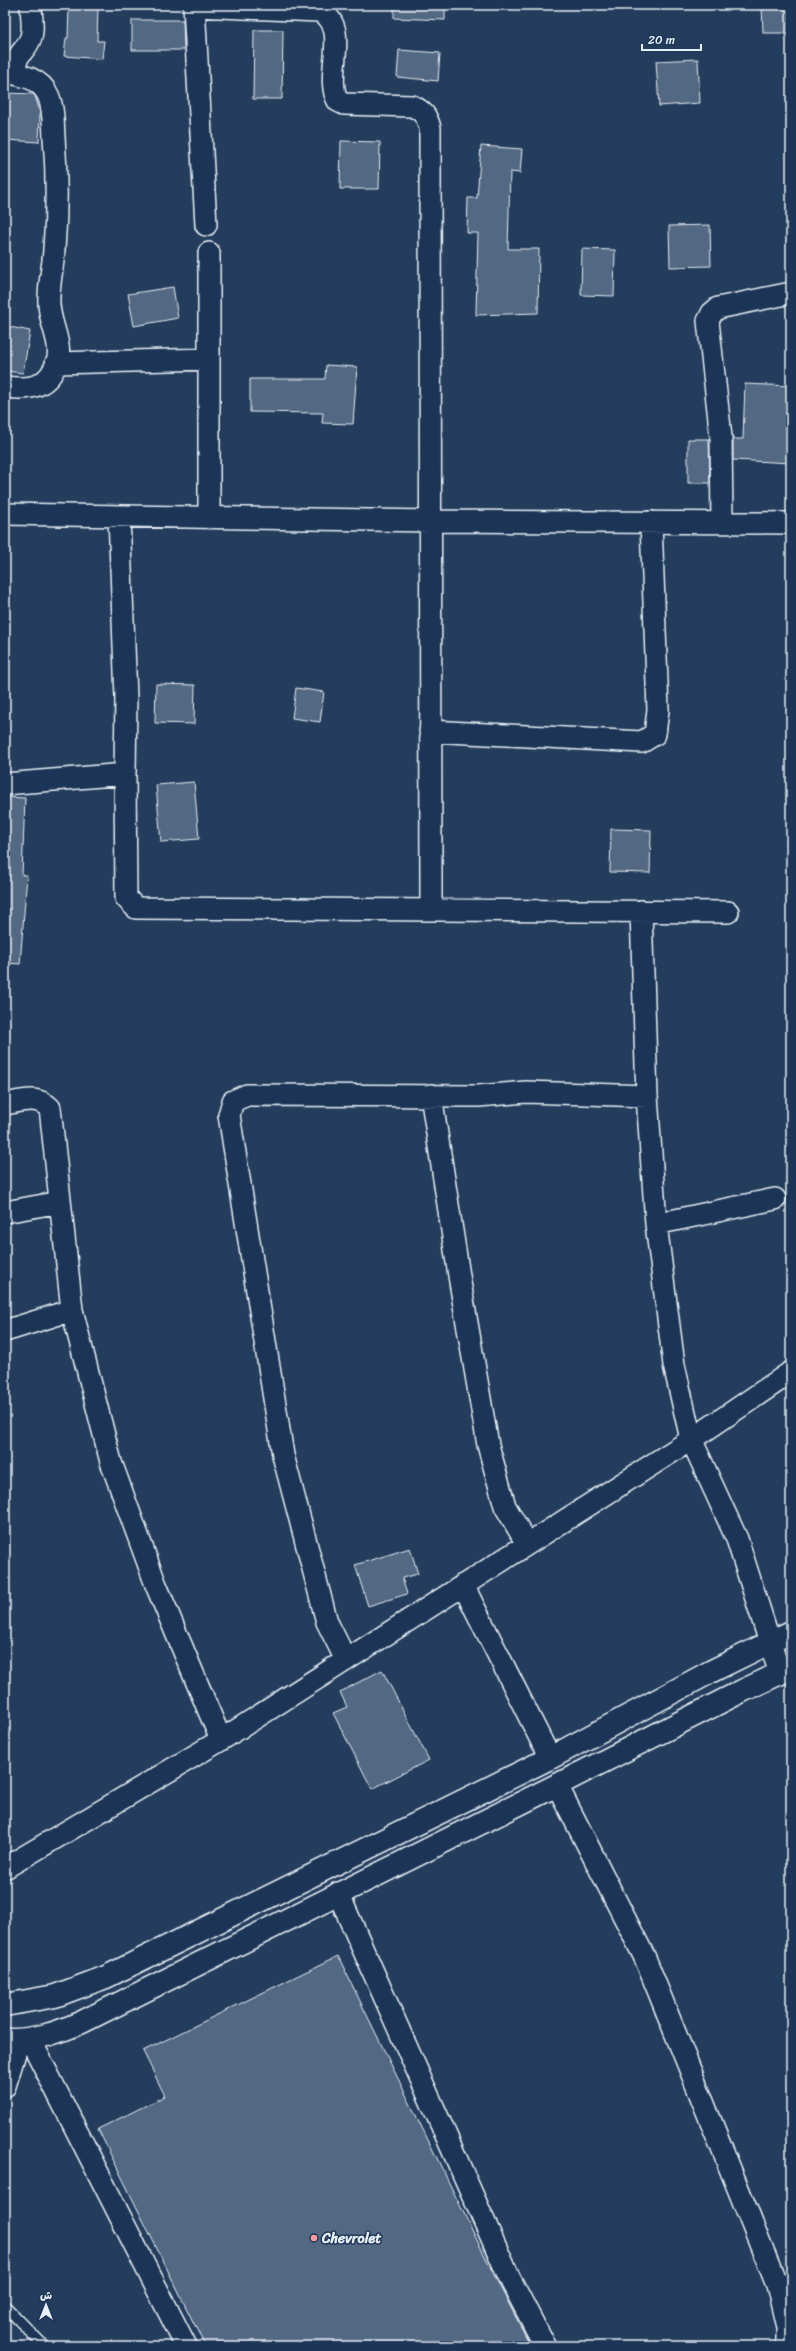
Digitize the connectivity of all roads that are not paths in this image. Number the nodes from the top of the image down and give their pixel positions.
1 (31, 5) edge
2 (194, 6) edge
3 (11, 73) edge
4 (206, 226) dead end
5 (209, 252) dead end
6 (791, 293) edge
7 (209, 359) junction
8 (56, 364) junction
9 (5, 387) edge
10 (5, 514) edge
11 (119, 516) junction
12 (209, 518) junction
13 (430, 521) junction
14 (651, 522) junction
15 (722, 522) junction
16 (791, 523) edge
17 (430, 731) junction
18 (125, 774) junction
19 (5, 784) edge
20 (431, 909) junction
21 (641, 911) junction
22 (728, 912) dead end
23 (431, 1095) junction
24 (647, 1096) junction
25 (5, 1104) edge
26 (775, 1199) dead end
27 (60, 1202) junction
28 (5, 1212) edge
29 (656, 1224) junction
30 (72, 1310) junction
31 (5, 1331) edge
32 (791, 1372) edge
33 (691, 1439) junction
34 (527, 1544) junction
35 (463, 1585) junction
36 (791, 1632) edge
37 (769, 1643) junction
38 (346, 1660) junction
39 (785, 1671) edge
40 (221, 1740) junction
41 (550, 1758) junction
42 (557, 1785) junction
43 (5, 1868) edge
44 (338, 1893) junction
45 (5, 2005) edge
46 (18, 2040) edge
47 (5, 2086) edge
48 (5, 2306) edge
49 (44, 2346) edge
50 (186, 2346) edge
51 (545, 2346) edge
52 (787, 2346) edge

1 - 3 street
2 - 4 street
2 - 13 street
3 - 8 street
5 - 7 street
6 - 15 street
7 - 8 street
7 - 12 street
8 - 9 street
10 - 11 street
11 - 12 street
11 - 18 street
12 - 13 street
13 - 14 street
13 - 17 street
14 - 15 street
14 - 17 street
15 - 16 street
17 - 20 street
18 - 19 street
18 - 20 street
20 - 21 street
21 - 22 street
21 - 24 street
23 - 24 street
23 - 34 street
23 - 38 street
24 - 29 street
25 - 27 street
26 - 29 street
27 - 28 street
27 - 30 street
29 - 33 street
30 - 31 street
30 - 40 street
32 - 33 street
33 - 34 street
33 - 37 street
34 - 35 street
35 - 38 street
35 - 41 street
36 - 37 highway
37 - 39 street
37 - 41 highway
38 - 40 street
39 - 42 highway
40 - 43 street
41 - 45 highway
42 - 44 highway
42 - 52 street
44 - 46 highway
44 - 51 street
46 - 47 street
46 - 50 street
48 - 49 lane

